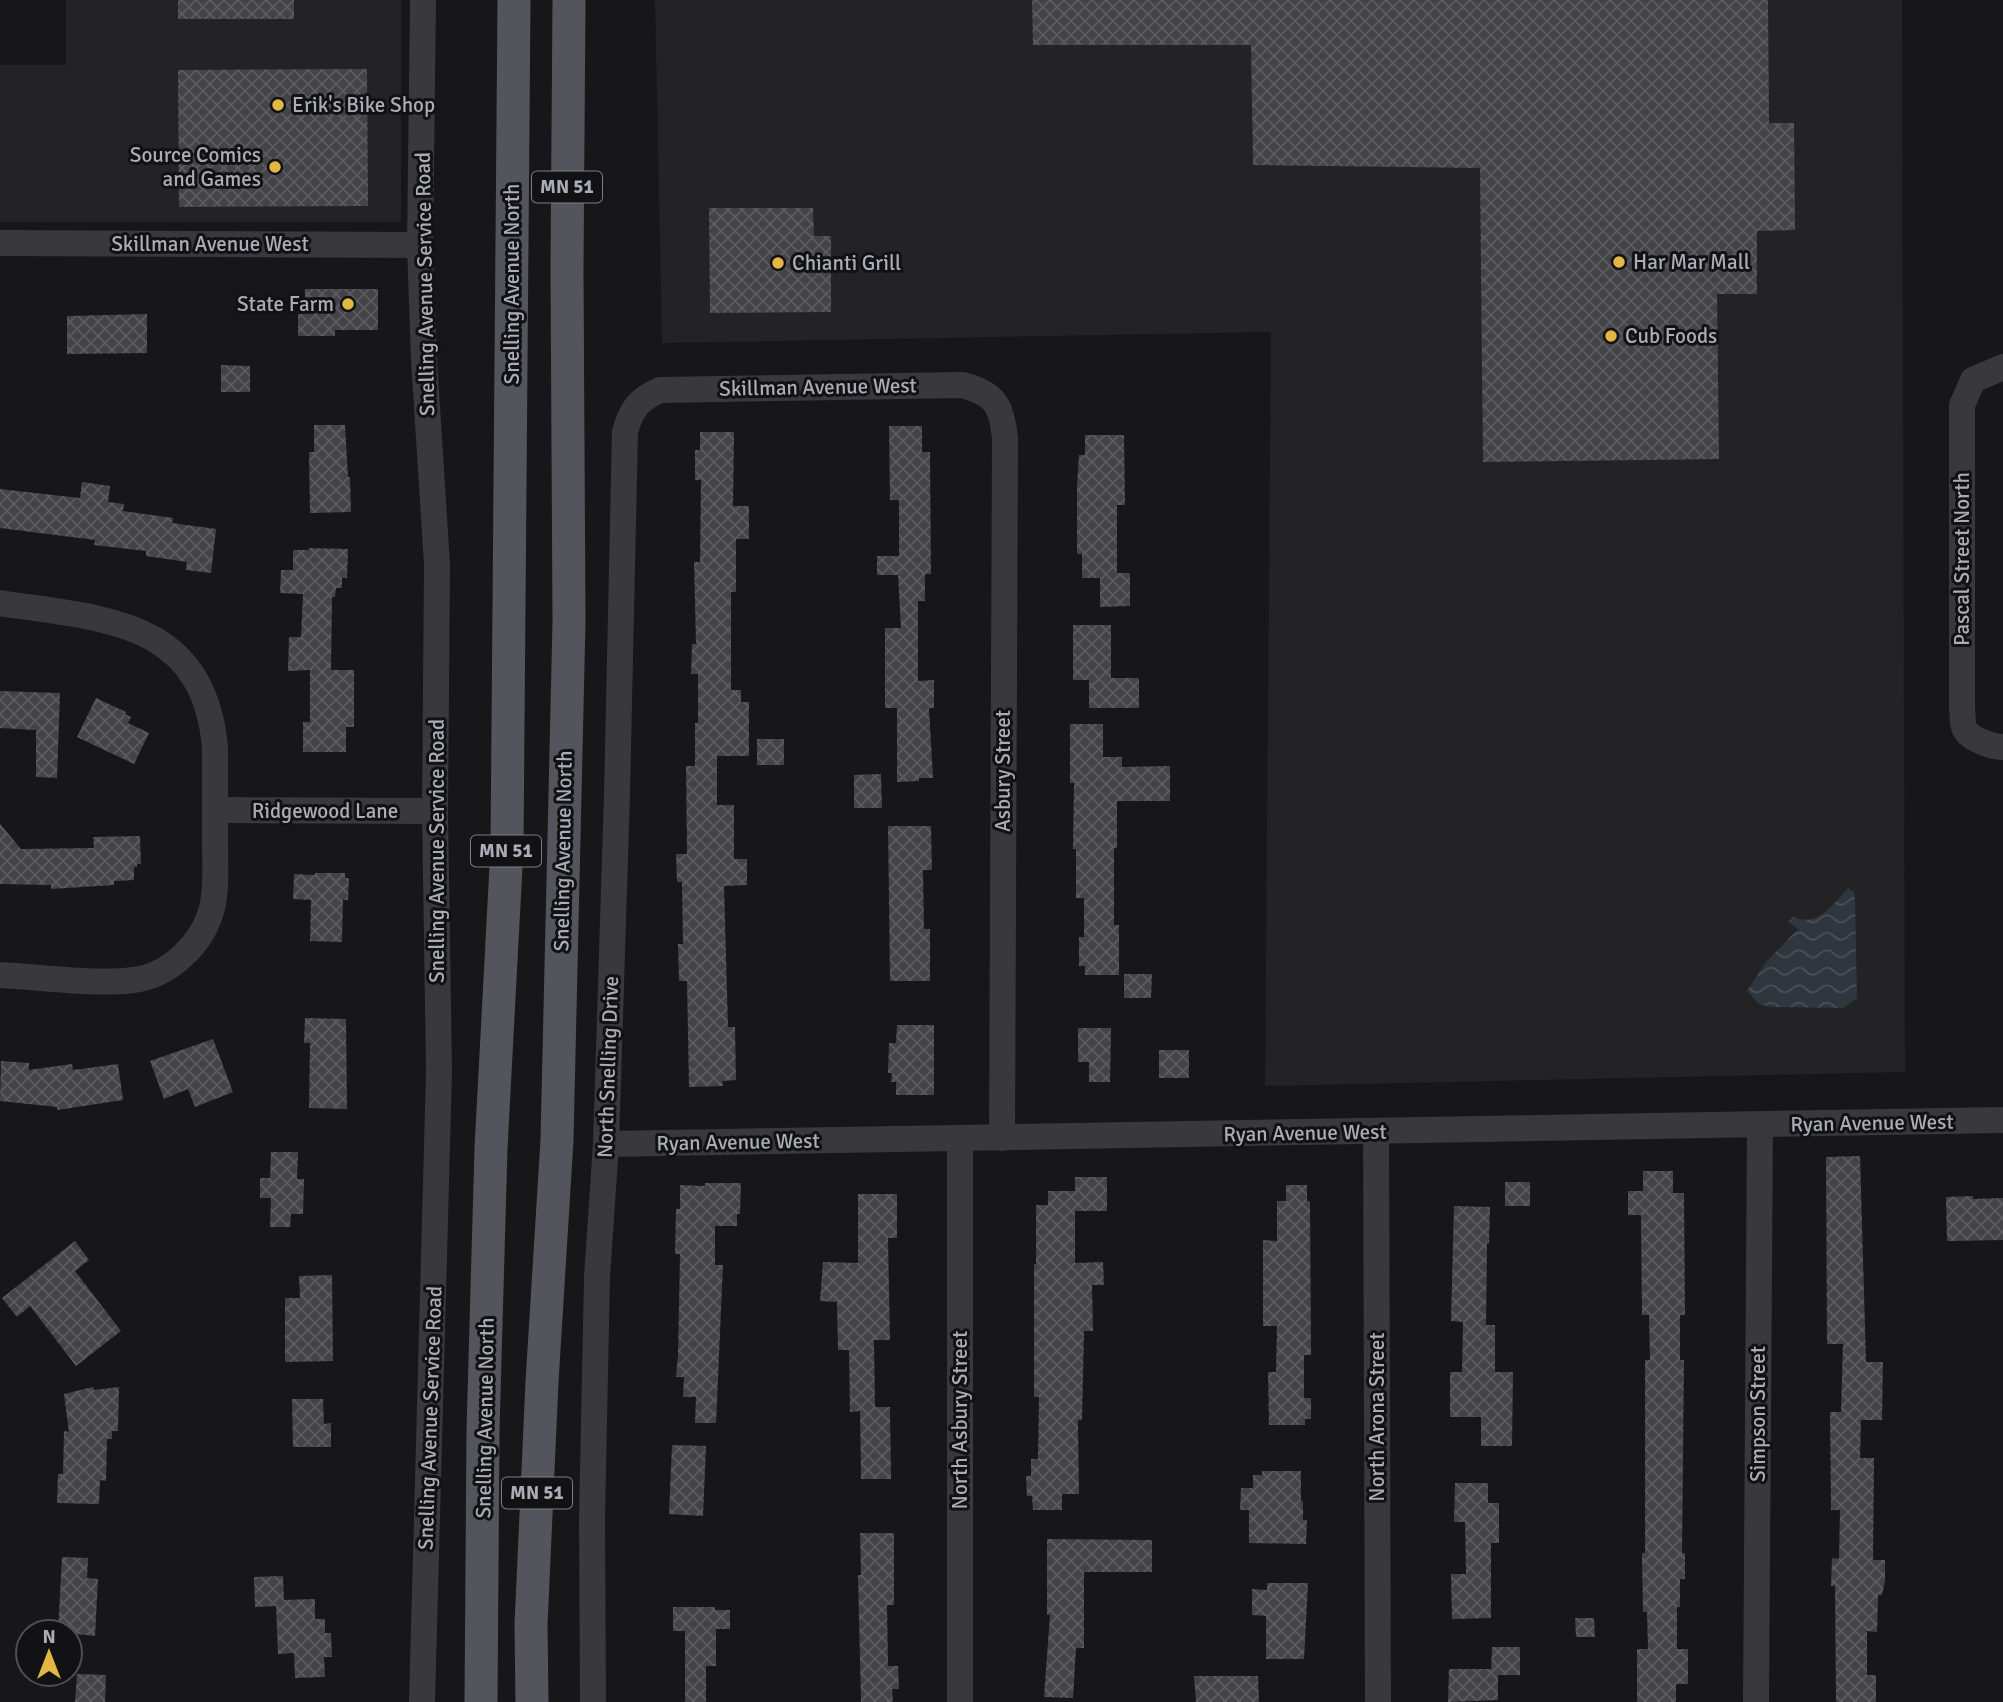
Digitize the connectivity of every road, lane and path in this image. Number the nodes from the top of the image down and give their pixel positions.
1 (423, 0) edge
2 (514, 0) edge
3 (569, 0) edge
4 (0, 243) edge
5 (420, 245) junction
6 (2003, 367) edge
7 (996, 405) joint
8 (625, 432) joint
9 (0, 603) edge
10 (2003, 747) edge
11 (215, 810) junction
12 (435, 811) junction
13 (0, 975) edge
14 (2003, 1120) edge
15 (1760, 1125) junction
16 (1376, 1132) junction
17 (960, 1138) junction
18 (1002, 1138) junction
19 (606, 1144) junction
20 (422, 1702) edge
21 (481, 1702) edge
22 (532, 1702) edge
23 (593, 1702) edge
24 (960, 1702) edge
25 (1378, 1702) edge
26 (1756, 1702) edge

1 - 5 street, Snelling Avenue Service Road
2 - 21 main road, Snelling Avenue North / MN 51
3 - 22 main road, Snelling Avenue North / MN 51
4 - 5 street, Skillman Avenue West
5 - 12 street, Snelling Avenue Service Road
6 - 10 street, Pascal Street North
7 - 8 street, Skillman Avenue West
7 - 18 street, Asbury Street
8 - 19 street, North Snelling Drive
9 - 11 street
11 - 12 street, Ridgewood Lane
11 - 13 street
12 - 20 street, Snelling Avenue Service Road
14 - 15 street, Ryan Avenue West
15 - 16 street, Ryan Avenue West
15 - 26 street, Simpson Street
16 - 18 street, Ryan Avenue West
16 - 25 street, North Arona Street
17 - 18 street, Ryan Avenue West
17 - 19 street, Ryan Avenue West
17 - 24 street, North Asbury Street
19 - 23 street, North Snelling Drive

